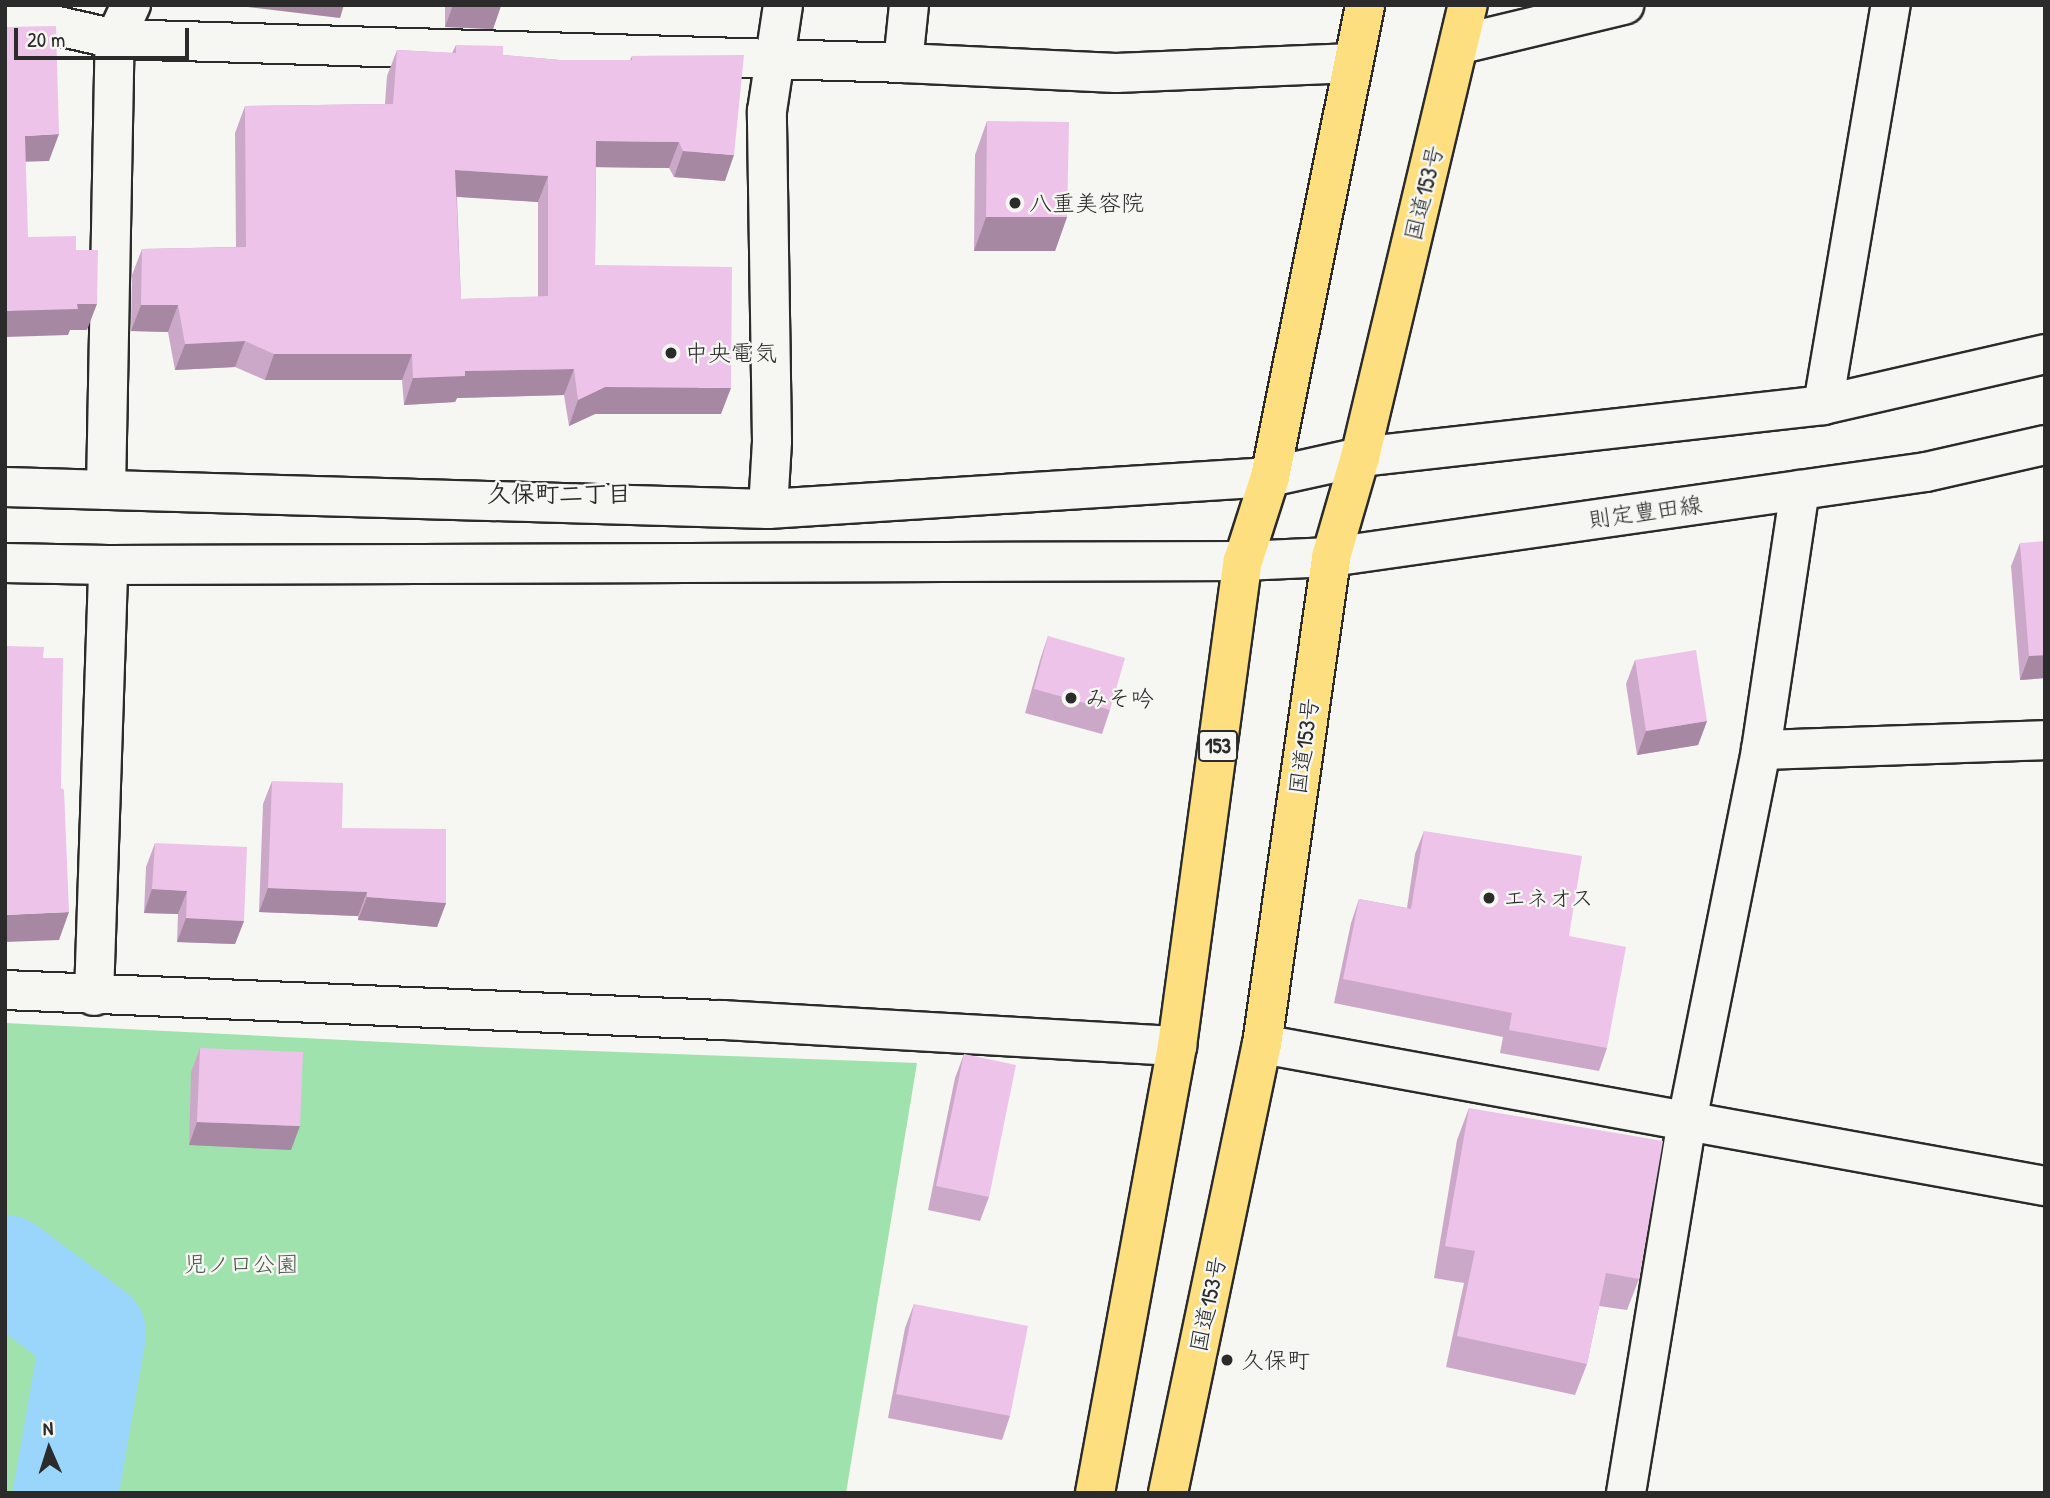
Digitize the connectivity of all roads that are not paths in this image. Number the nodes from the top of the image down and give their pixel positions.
1 (783, 5) edge
2 (909, 5) edge
3 (1365, 5) edge
4 (1468, 5) edge
5 (1624, 5) edge
6 (1891, 5) edge
7 (5, 14) edge
8 (123, 22) edge
9 (1461, 44) junction
10 (774, 60) junction
11 (903, 63) junction
12 (1353, 63) junction
13 (2045, 354) edge
14 (1823, 405) junction
15 (2045, 445) edge
16 (1360, 457) junction
17 (1270, 477) junction
18 (5, 487) edge
19 (106, 490) junction
20 (1800, 490) junction
21 (768, 509) junction
22 (1331, 557) junction
23 (1243, 561) junction
24 (5, 563) edge
25 (108, 565) junction
26 (2045, 740) edge
27 (1761, 750) junction
28 (5, 990) edge
29 (94, 996) junction
30 (1262, 1044) junction
31 (1177, 1046) junction
32 (1687, 1121) junction
33 (2045, 1186) edge
34 (1095, 1493) edge
35 (1168, 1493) edge
36 (1626, 1493) edge

1 - 10 street
2 - 11 street
3 - 12 highway, 153
4 - 9 highway, 国道153号
5 - 9 street
6 - 14 street
7 - 8 street
8 - 10 street
8 - 19 street
9 - 16 highway, 国道153号
10 - 11 street
10 - 21 street
11 - 12 street
12 - 17 highway, 153
13 - 14 street
14 - 16 street
15 - 20 street, 則定豊田線
16 - 17 street
16 - 22 highway, 国道153号
17 - 21 street
17 - 23 highway, 153
18 - 19 street
19 - 21 street
20 - 22 street, 則定豊田線
20 - 27 street
22 - 23 street, 則定豊田線
22 - 30 highway, 国道153号
23 - 25 street, 則定豊田線
23 - 31 highway, 153
24 - 25 street, 則定豊田線
25 - 29 street
26 - 27 street
27 - 32 street
28 - 29 street
29 - 31 street
30 - 32 street
30 - 35 highway, 国道153号
31 - 34 highway, 153
32 - 33 street
32 - 36 street

